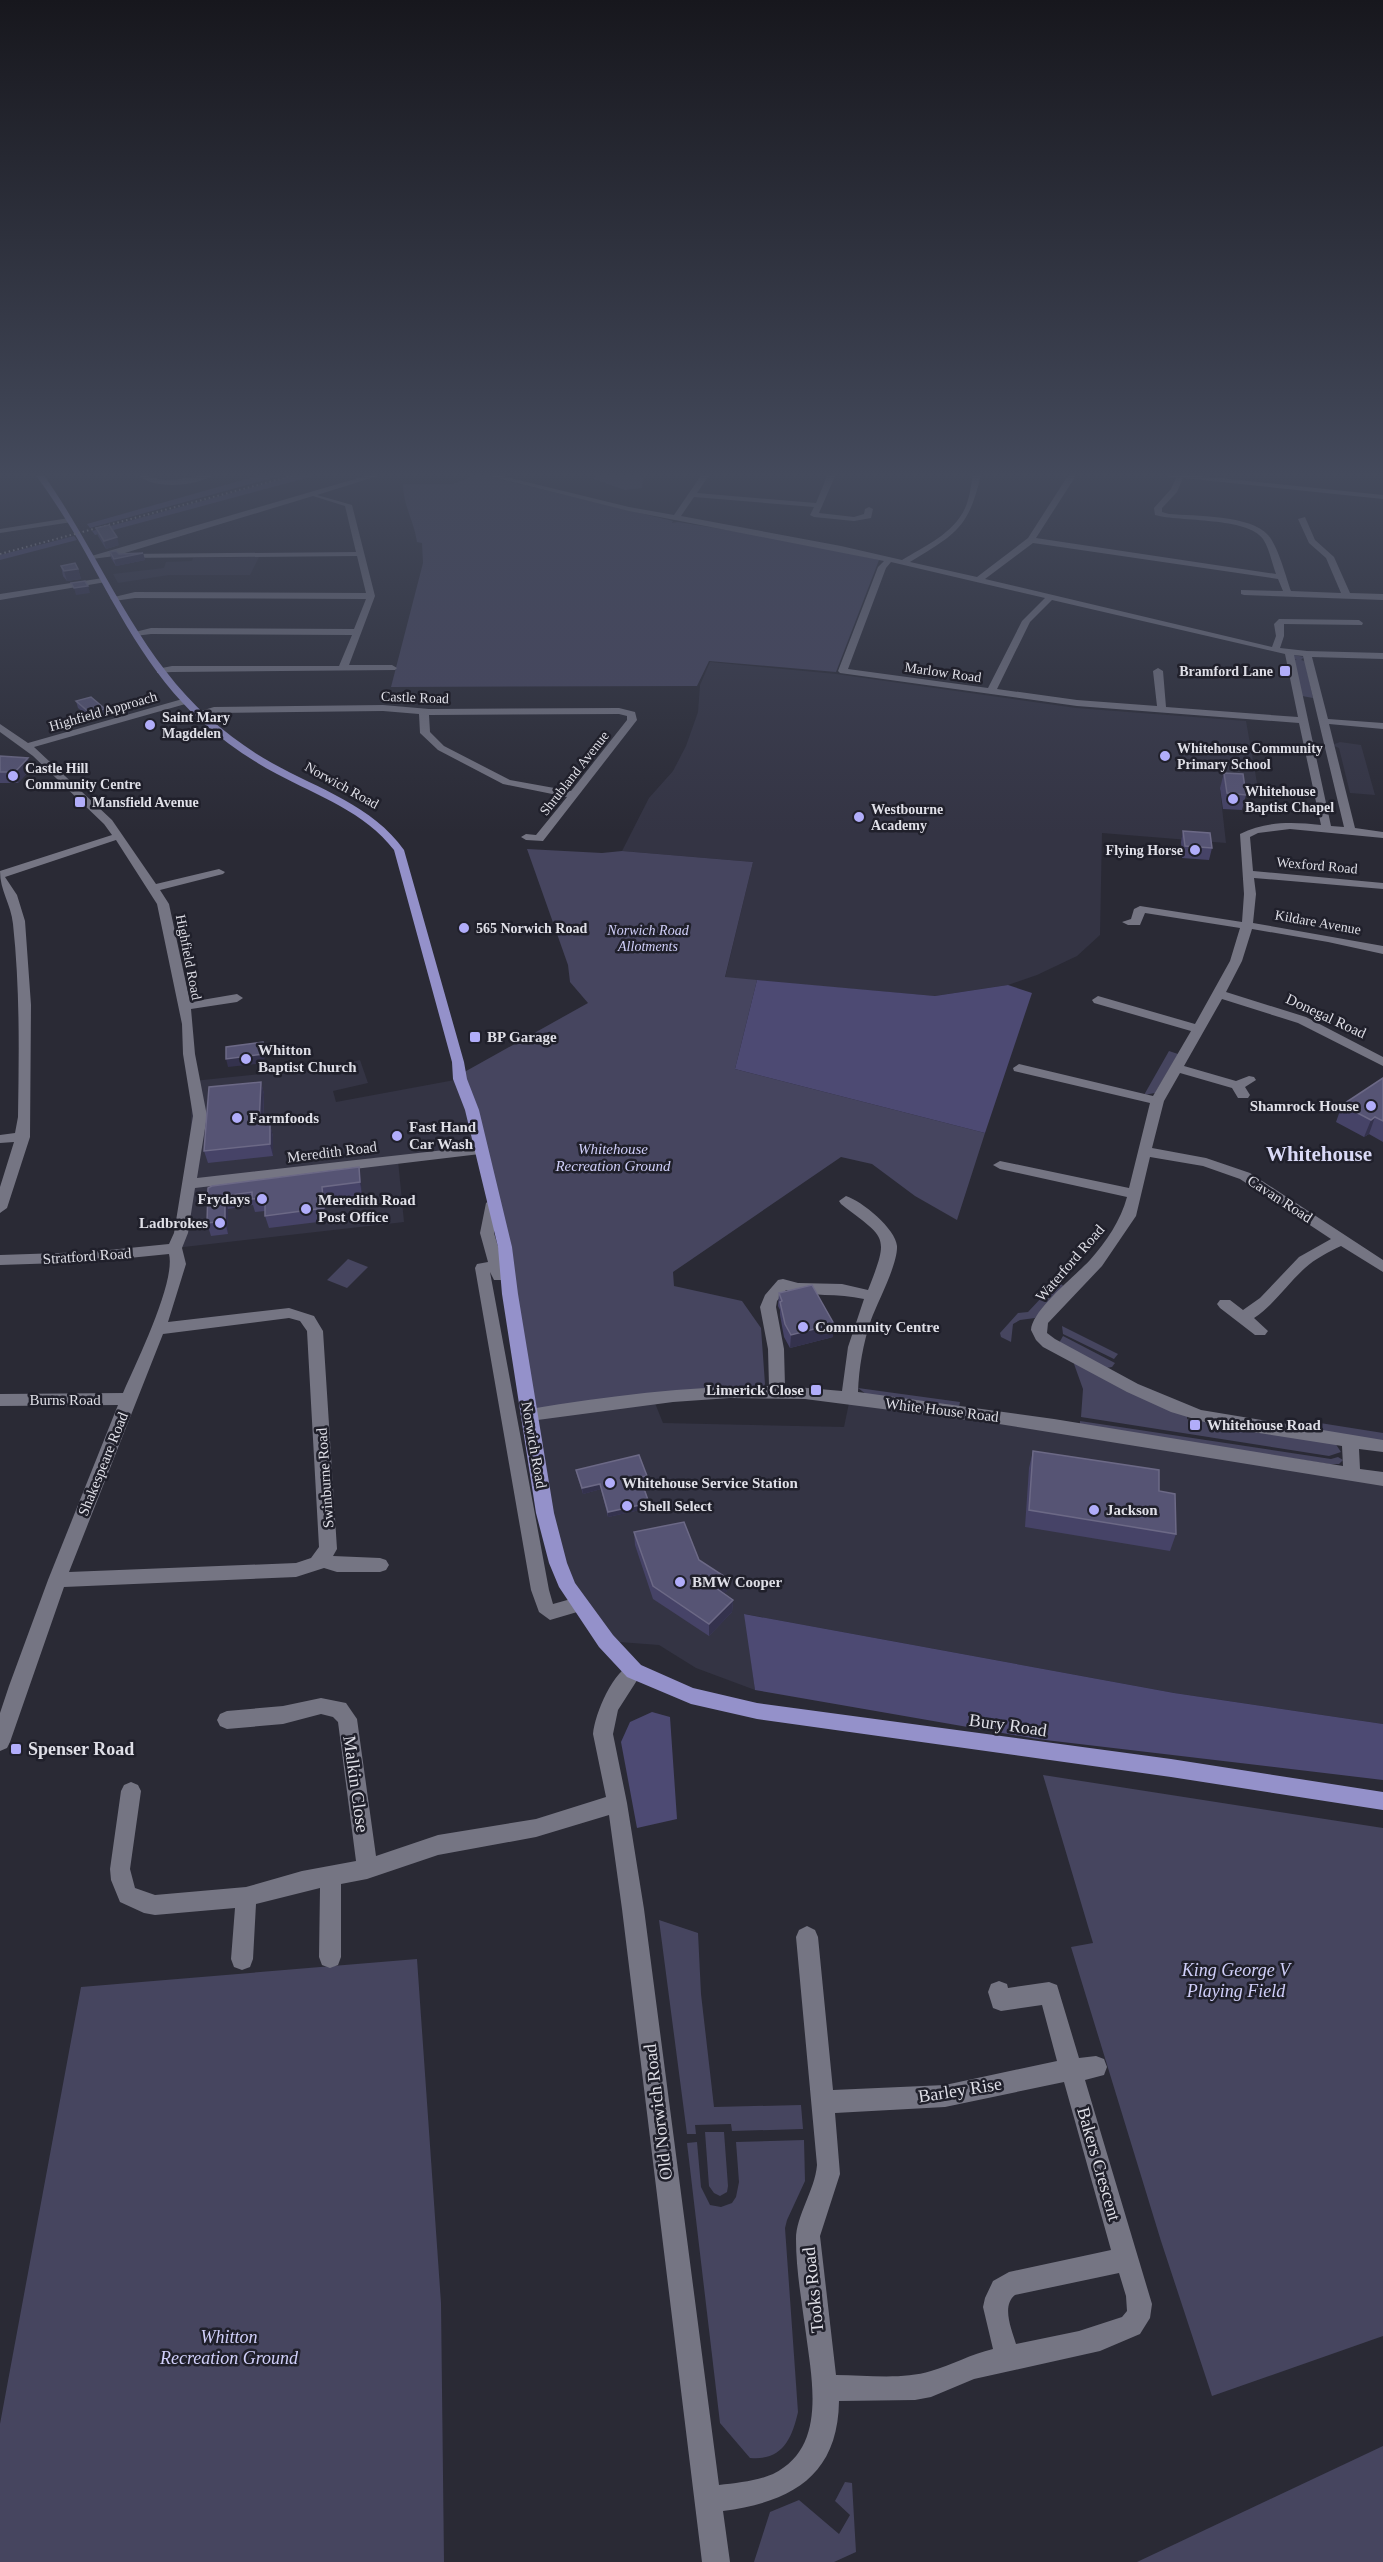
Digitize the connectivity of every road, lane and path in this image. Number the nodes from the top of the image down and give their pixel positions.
1 (21, 594) edge
2 (111, 594) edge
3 (872, 594) edge
4 (1036, 594) edge
5 (1299, 594) edge
6 (371, 596) joint
7 (1347, 596) joint
8 (0, 597) edge
9 (1051, 597) junction
10 (1383, 597) edge
11 (114, 598) junction
12 (1352, 622) dead end
13 (357, 632) junction
14 (135, 633) junction
15 (1275, 650) junction
16 (1289, 652) junction
17 (1307, 654) junction
18 (1383, 656) edge
19 (343, 668) junction
20 (392, 668) dead end
21 (160, 671) junction
22 (1158, 671) dead end
23 (991, 692) junction
24 (186, 701) junction
25 (1300, 701) junction
26 (1318, 702) junction
27 (1162, 710) junction
28 (424, 712) junction
29 (199, 713) junction
30 (630, 713) joint
31 (1304, 720) junction
32 (1323, 721) junction
33 (1383, 726) edge
34 (0, 727) edge
35 (1309, 740) junction
36 (1328, 742) junction
37 (27, 746) junction
38 (574, 795) junction
39 (1327, 830) junction
40 (1351, 832) junction
41 (1383, 835) edge
42 (118, 836) junction
43 (526, 837) dead end
44 (219, 872) dead end
45 (1249, 874) junction
46 (0, 876) edge
47 (1383, 886) edge
48 (155, 888) junction
49 (1128, 922) dead end
50 (1247, 925) junction
51 (1383, 950) edge
52 (1219, 994) junction
53 (237, 998) dead end
54 (1098, 1000) dead end
55 (184, 1007) junction
56 (1197, 1029) junction
57 (1383, 1062) edge
58 (1175, 1067) junction
59 (1019, 1068) dead end
60 (1243, 1087) dead end
61 (1157, 1101) junction
62 (22, 1137) junction
63 (0, 1139) edge
64 (480, 1150) junction
65 (1144, 1151) junction
66 (1000, 1165) dead end
67 (188, 1184) junction
68 (1135, 1194) junction
69 (846, 1201) dead end
70 (493, 1203) junction
71 (0, 1208) edge
72 (1342, 1240) junction
73 (175, 1248) junction
74 (0, 1260) edge
75 (501, 1266) junction
76 (1383, 1267) edge
77 (872, 1296) junction
78 (1225, 1305) dead end
79 (1242, 1317) junction
80 (158, 1328) junction
81 (1260, 1331) dead end
82 (777, 1393) junction
83 (850, 1398) junction
84 (129, 1399) junction
85 (0, 1400) edge
86 (530, 1415) junction
87 (1350, 1442) junction
88 (1383, 1446) edge
89 (1352, 1474) junction
90 (1383, 1479) edge
91 (321, 1559) junction
92 (380, 1565) dead end
93 (57, 1580) junction
94 (578, 1605) junction
95 (634, 1671) junction
96 (226, 1720) dead end
97 (0, 1742) edge
98 (131, 1791) dead end
99 (1383, 1801) edge
100 (617, 1803) junction
101 (367, 1869) junction
102 (332, 1876) junction
103 (246, 1897) junction
104 (807, 1937) dead end
105 (330, 1958) dead end
106 (242, 1959) dead end
107 (999, 1992) dead end
108 (1096, 2067) dead end
109 (1072, 2070) junction
110 (822, 2102) junction
111 (1126, 2259) junction
112 (1008, 2358) junction
113 (825, 2388) junction
114 (707, 2500) junction
115 (716, 2562) edge

1 - 8 street
2 - 11 main road, Norwich Road
3 - 23 street, Marlow Road
4 - 9 street
5 - 7 street
6 - 11 street
6 - 13 street
7 - 10 street
9 - 15 street
9 - 23 street
11 - 14 main road, Norwich Road
12 - 15 street
13 - 14 street
13 - 19 street
14 - 21 main road, Norwich Road
15 - 16 street
16 - 17 street
16 - 25 street
17 - 18 street
17 - 26 street
19 - 20 street
19 - 21 street
21 - 24 main road, Norwich Road
22 - 27 street
23 - 27 street, Marlow Road
24 - 29 main road, Norwich Road
24 - 37 street, Highfield Approach
25 - 26 street
25 - 31 street
26 - 32 street
27 - 31 street, Marlow Road
28 - 29 street, Castle Road
28 - 30 street, Castle Road
28 - 38 street
29 - 64 main road, Norwich Road
30 - 38 street, Shrubland Avenue
31 - 35 street
32 - 33 street
32 - 36 street
34 - 37 street, Highfield Road
35 - 36 street
35 - 39 street
36 - 40 street
37 - 42 street, Highfield Road
38 - 43 street, Shrubland Avenue
39 - 40 street, Waterford Road
39 - 45 street, Waterford Road
40 - 41 street, Waterford Road
42 - 46 street
42 - 48 street, Highfield Road
44 - 48 street
45 - 47 street, Wexford Road
45 - 50 street, Waterford Road
46 - 62 street
48 - 55 street, Highfield Road
49 - 50 street
50 - 51 street, Kildare Avenue
50 - 52 street, Waterford Road
52 - 56 street, Waterford Road
52 - 57 street, Donegal Road
53 - 55 street
54 - 56 street
55 - 67 street, Highfield Road
56 - 58 street, Waterford Road
58 - 60 street
58 - 61 street, Waterford Road
59 - 61 street
61 - 65 street, Waterford Road
62 - 63 street
62 - 71 street
64 - 67 street, Meredith Road
64 - 70 main road, Norwich Road
65 - 68 street, Waterford Road
65 - 72 street, Cavan Road
66 - 68 street
67 - 73 street, Shakespeare Road
68 - 87 street, Waterford Road
69 - 77 street
70 - 75 main road, Norwich Road
70 - 75 street, Norwich Road
72 - 76 street, Cavan Road
72 - 79 street
73 - 74 street, Stratford Road
73 - 80 street, Shakespeare Road
75 - 86 main road, Norwich Road
75 - 94 street, Norwich Road
77 - 82 street
77 - 83 street
78 - 79 street
79 - 81 street
80 - 84 street, Shakespeare Road
80 - 91 street, Swinburne Road
82 - 83 street, White House Road
82 - 86 street, White House Road
83 - 89 street, White House Road
84 - 85 street, Burns Road
84 - 93 street, Shakespeare Road
86 - 94 main road, Norwich Road
87 - 88 street
87 - 89 street
89 - 90 street, White House Road
91 - 92 street
91 - 93 street
93 - 97 street, Shakespeare Road
94 - 95 main road, Norwich Road
95 - 99 main road, Bury Road
95 - 100 street, Old Norwich Road
96 - 101 street, Malkin Close
98 - 103 street
100 - 101 street
100 - 114 street, Old Norwich Road
101 - 102 street
102 - 103 street
102 - 105 street
103 - 106 street
104 - 110 street, Tooks Road
107 - 109 street, Bakers Crescent
108 - 109 street, Barley Rise
109 - 110 street, Barley Rise
109 - 111 street, Bakers Crescent
110 - 113 street, Tooks Road
111 - 112 street, Bakers Crescent
111 - 112 street
112 - 113 street, Bakers Crescent
113 - 114 street, Tooks Road
114 - 115 street, Old Norwich Road

